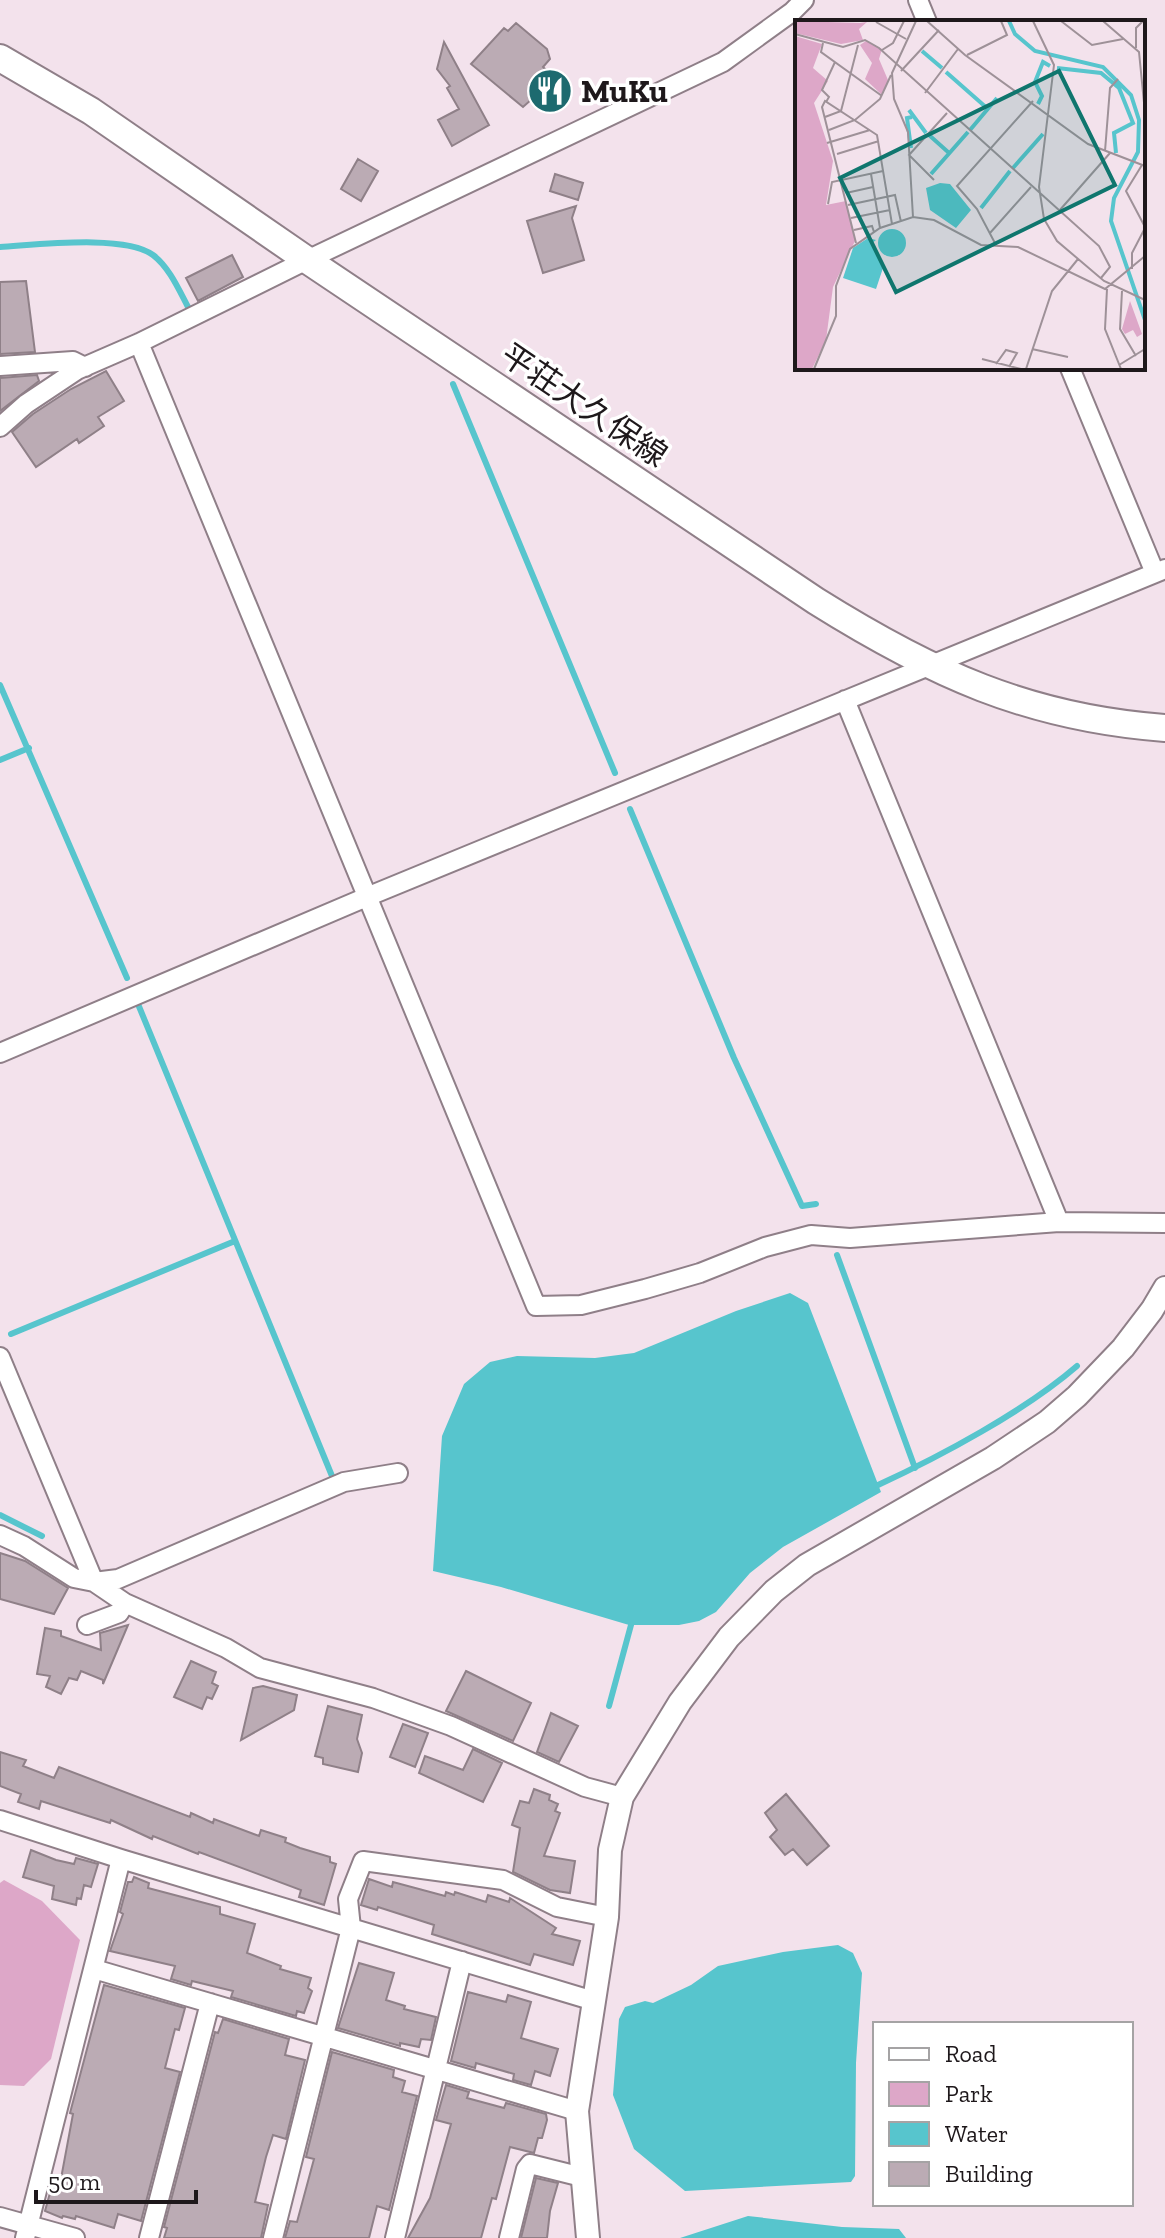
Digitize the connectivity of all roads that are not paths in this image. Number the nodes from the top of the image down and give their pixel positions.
1 (804, 0) edge
2 (918, 0) edge
3 (926, 20) edge
4 (0, 58) edge
5 (307, 260) junction
6 (139, 343) junction
7 (0, 366) edge
8 (85, 367) junction
9 (1071, 370) edge
10 (0, 427) edge
11 (1160, 571) edge
12 (928, 666) junction
13 (845, 700) junction
14 (1165, 728) edge
15 (369, 896) junction
16 (0, 1053) edge
17 (1059, 1222) junction
18 (1165, 1223) edge
19 (1165, 1288) edge
20 (0, 1357) edge
21 (398, 1473) dead end
22 (0, 1535) edge
23 (94, 1582) junction
24 (125, 1603) junction
25 (87, 1625) dead end
26 (622, 1797) junction
27 (0, 1820) edge
28 (121, 1859) junction
29 (607, 1917) junction
30 (351, 1928) junction
31 (462, 1961) junction
32 (94, 1969) junction
33 (594, 2001) junction
34 (210, 2003) junction
35 (324, 2037) junction
36 (436, 2070) junction
37 (577, 2111) junction
38 (582, 2177) junction
39 (0, 2217) edge
40 (27, 2232) edge
41 (75, 2238) edge
42 (149, 2238) edge
43 (273, 2238) edge
44 (395, 2238) edge
45 (509, 2238) edge
46 (588, 2238) edge

1 - 5 street
2 - 3 street
4 - 5 main road, 平荘大久保線
5 - 6 street
5 - 12 main road, 平荘大久保線
6 - 8 street
6 - 15 street
7 - 8 street
8 - 10 street
9 - 11 street
11 - 12 street
12 - 13 street
12 - 14 main road, 平荘大久保線
13 - 15 street
13 - 17 street
15 - 16 street
15 - 17 street
17 - 18 street
19 - 26 street
20 - 23 street
21 - 23 street
22 - 23 street
23 - 24 street
24 - 25 street
24 - 26 street
26 - 29 street
27 - 28 street
28 - 30 street
28 - 32 street
29 - 30 street
29 - 33 street
30 - 31 street
30 - 35 street
31 - 33 street
31 - 36 street
32 - 34 street
32 - 40 street
33 - 37 street
34 - 35 street
34 - 42 street
35 - 36 street
35 - 43 street
36 - 37 street
36 - 44 street
37 - 38 street
38 - 45 street
38 - 46 street
39 - 40 street
40 - 41 street

